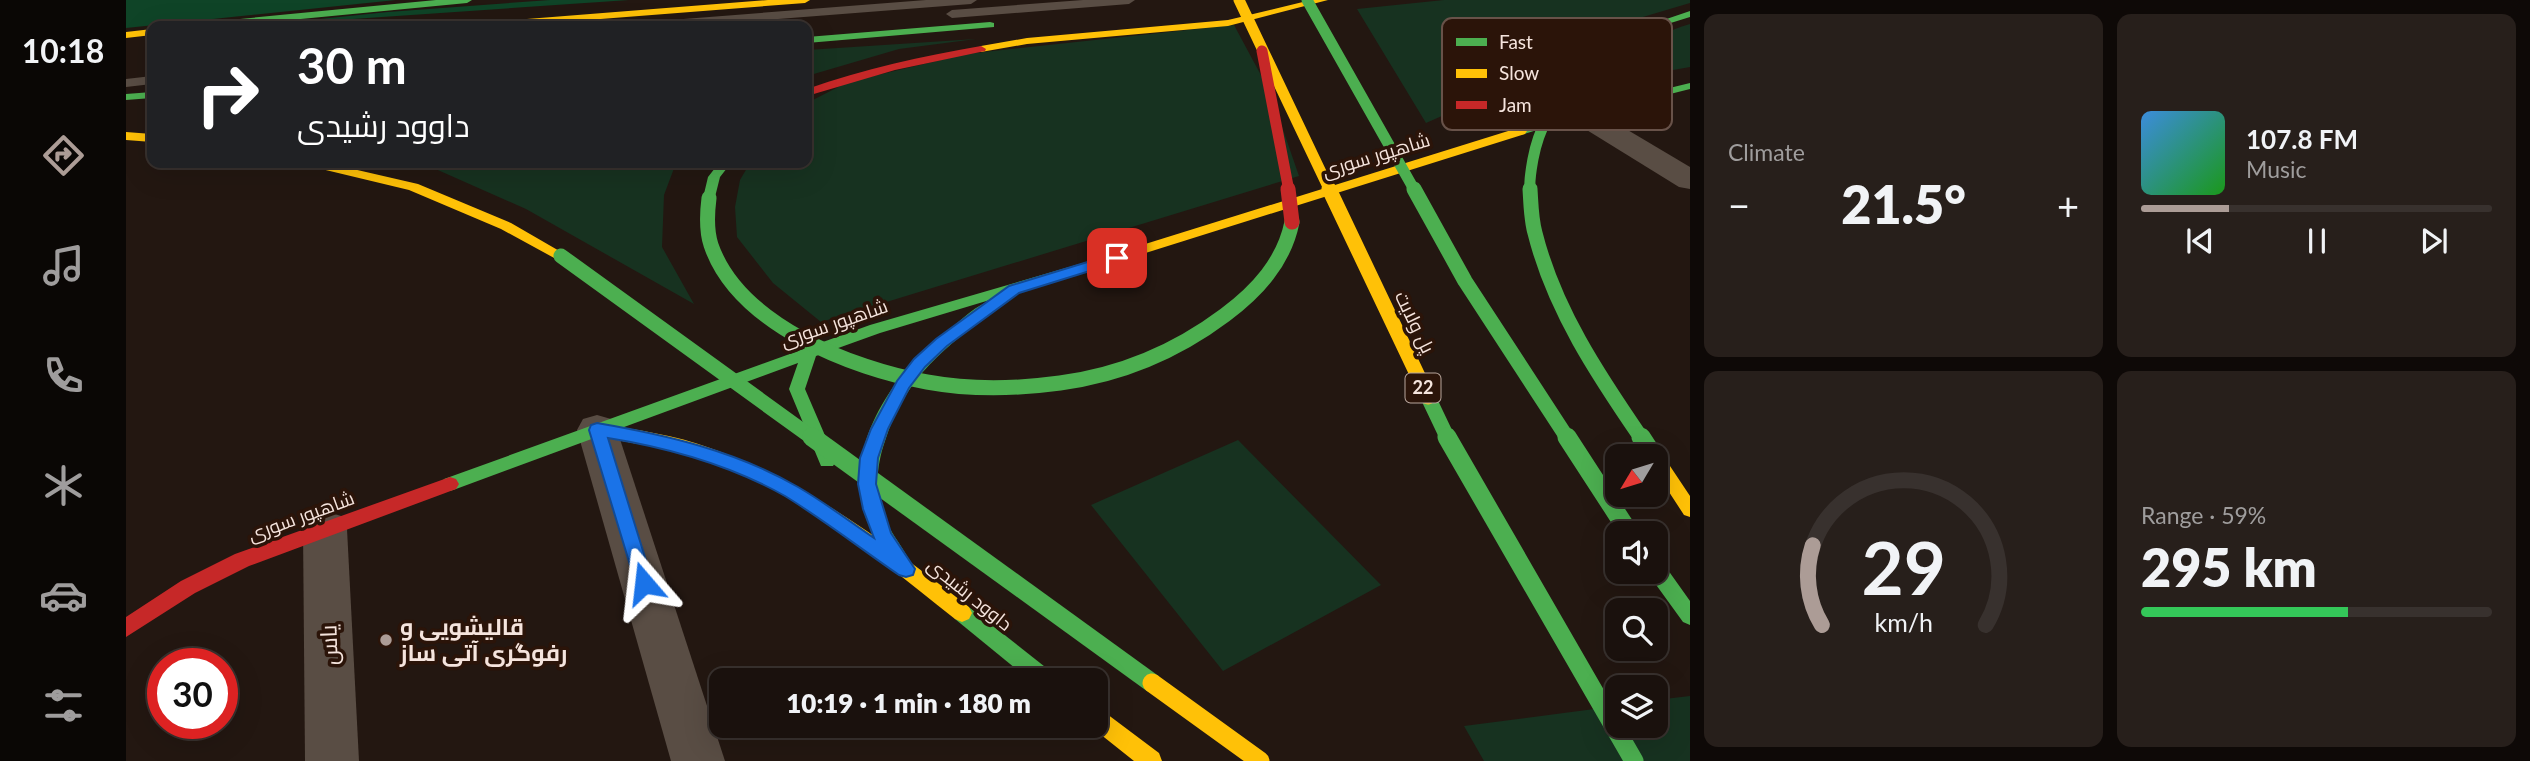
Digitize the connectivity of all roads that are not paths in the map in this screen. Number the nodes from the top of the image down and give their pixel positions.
1 (467, 0) edge
2 (805, 0) edge
3 (971, 0) edge
4 (1239, 0) edge
5 (1306, 0) edge
6 (1323, 0) edge
7 (457, 1) edge
8 (1134, 7) edge
9 (1221, 7) dead end
10 (1690, 14) edge
11 (1672, 20) edge
12 (250, 21) edge
13 (539, 21) edge
14 (708, 21) edge
15 (812, 26) edge
16 (147, 33) edge
17 (126, 35) edge
18 (812, 39) edge
19 (1262, 51) junction
20 (147, 67) edge
21 (126, 69) edge
22 (147, 81) edge
23 (126, 83) edge
24 (1690, 86) edge
25 (1672, 90) edge
26 (812, 91) edge
27 (147, 95) edge
28 (126, 97) edge
29 (1524, 130) edge
30 (1538, 130) edge
31 (1606, 130) edge
32 (126, 136) edge
33 (147, 138) edge
34 (334, 168) edge
35 (721, 168) edge
36 (1690, 180) edge
37 (1014, 290) junction
38 (875, 329) junction
39 (808, 353) junction
40 (919, 363) junction
41 (597, 430) junction
42 (1645, 444) edge
43 (834, 473) dead end
44 (1668, 477) edge
45 (1690, 510) edge
46 (859, 515) dead end
47 (1622, 521) edge
48 (325, 529) junction
49 (906, 569) junction
50 (1667, 584) edge
51 (1690, 617) edge
52 (126, 628) edge
53 (1031, 668) edge
54 (1108, 727) edge
55 (332, 761) edge
56 (698, 761) edge
57 (1151, 761) edge
58 (1260, 761) edge
59 (1634, 761) edge

1 - 7 main road
2 - 13 main road
3 - 14 lane
4 - 19 main road, پل ولایت / 22, bridge
5 - 9 main road
5 - 47 main road, bridge
6 - 26 main road
7 - 12 main road
8 - 15 lane
8 - 18 main road
10 - 11 main road, bridge
16 - 17 main road
19 - 35 main road, bridge
19 - 59 main road, پل ولایت / 22, bridge
20 - 21 lane
22 - 23 lane
24 - 25 main road, شاهپور سوری
27 - 28 main road
29 - 37 main road, شاهپور سوری
30 - 42 main road, bridge
31 - 36 street
32 - 33 main road
34 - 58 main road, bridge
37 - 38 main road, شاهپور سوری
37 - 40 main road
38 - 39 main road, شاهپور سوری
38 - 40 main road
39 - 41 main road, شاهپور سوری
39 - 43 main road
40 - 49 main road
41 - 48 main road, شاهپور سوری
41 - 49 main road, داوود رشیدی
41 - 56 street
44 - 45 main road
46 - 49 main road
48 - 52 main road, شاهپور سوری
48 - 55 street, یاس
49 - 53 main road, داوود رشیدی
50 - 51 main road
54 - 57 main road

